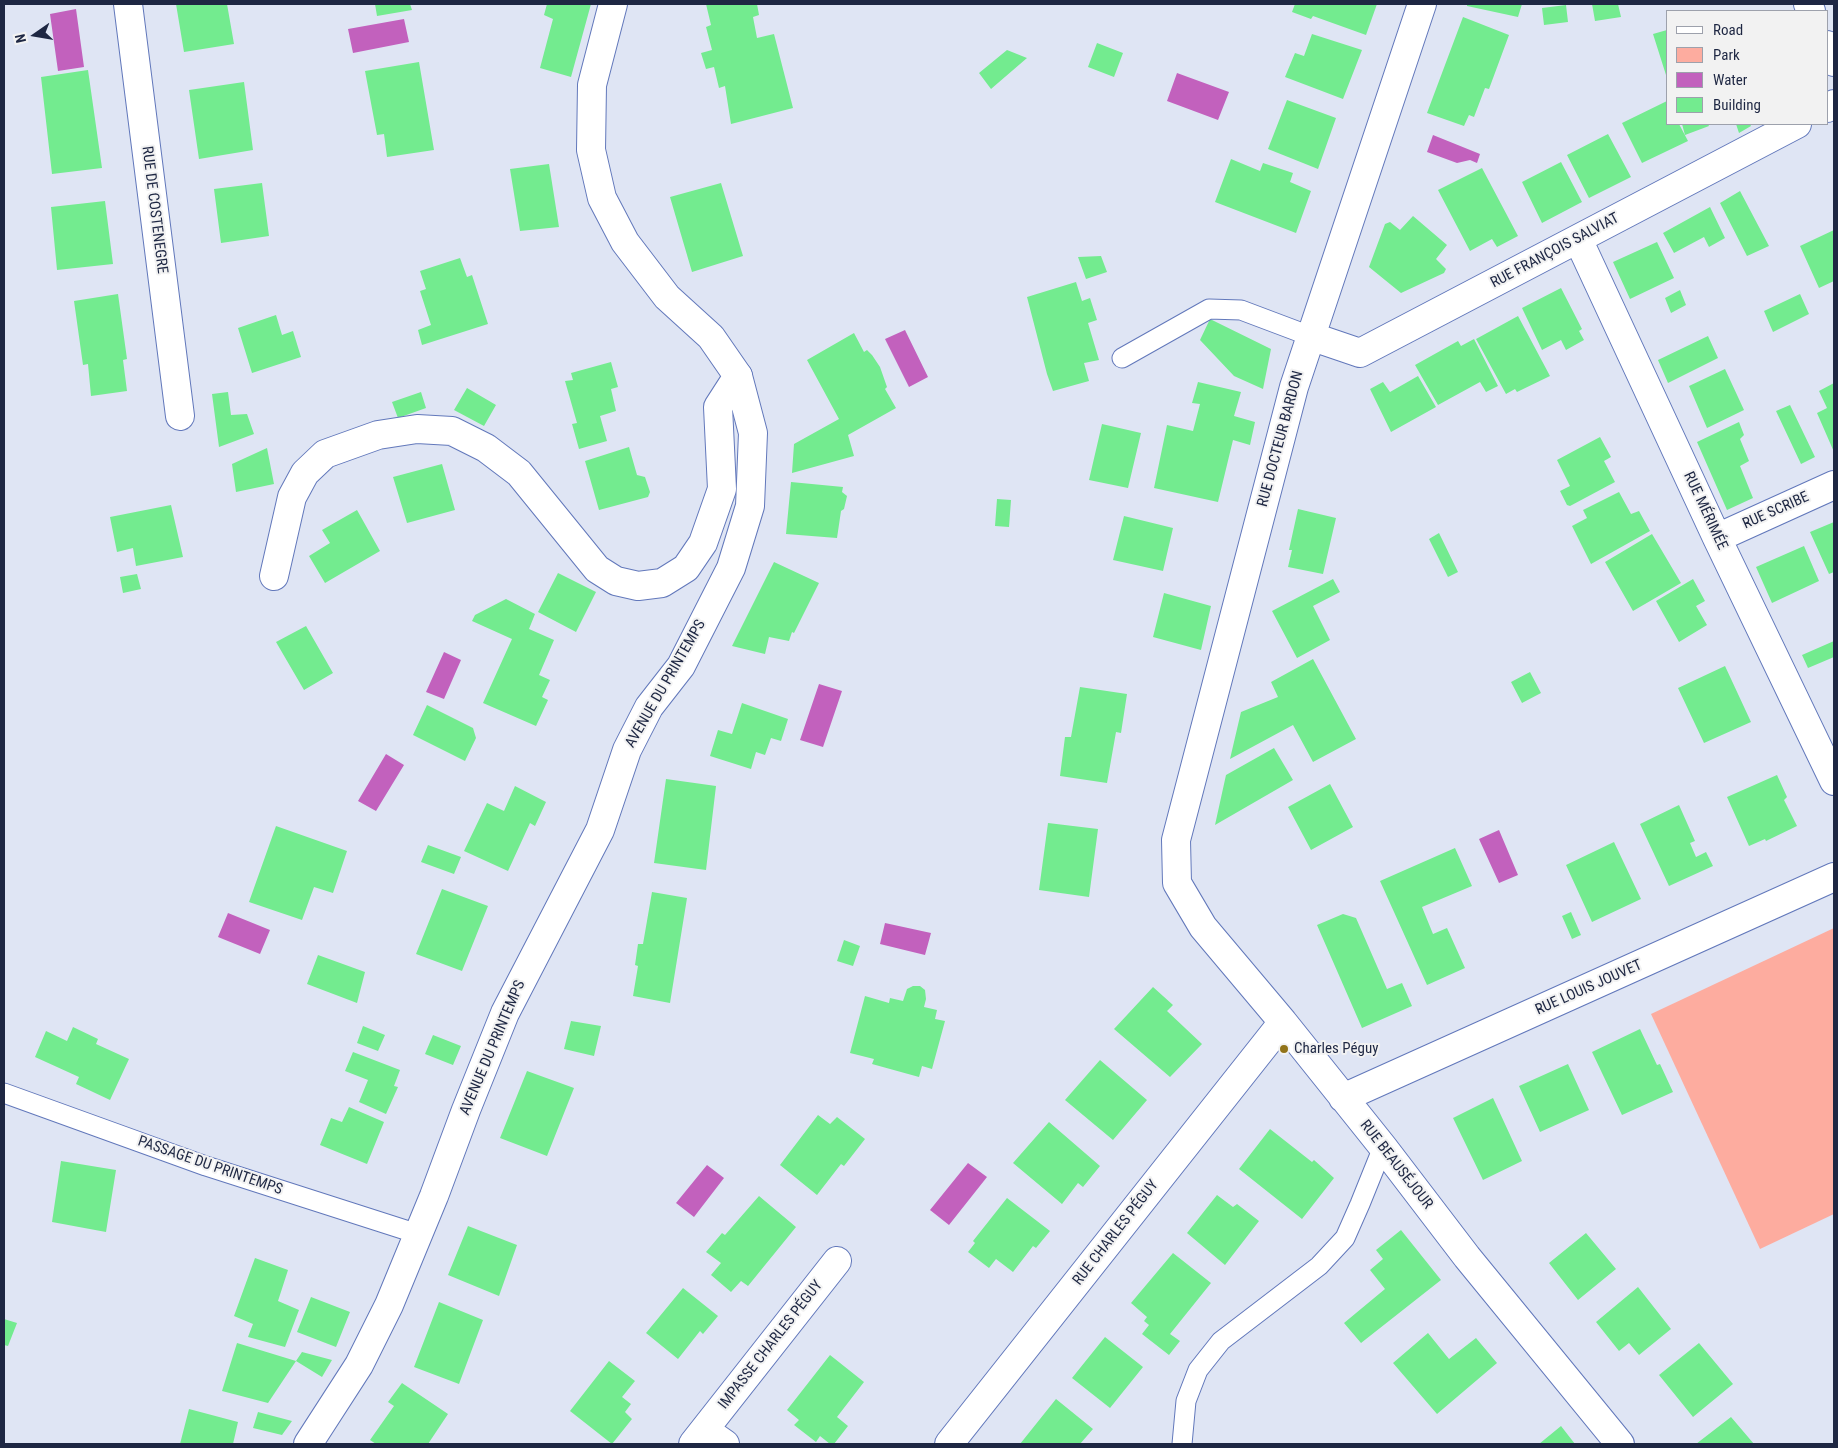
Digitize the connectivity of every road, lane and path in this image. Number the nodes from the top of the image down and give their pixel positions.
1 (128, 4) edge
2 (613, 4) edge
3 (1422, 4) edge
4 (1828, 48) edge
5 (1834, 62) edge
6 (1795, 125) edge
7 (1578, 239) junction
8 (1310, 336) junction
9 (1122, 358) dead end
10 (738, 376) junction
11 (180, 416) dead end
12 (1834, 485) edge
13 (1718, 538) junction
14 (274, 576) dead end
15 (1834, 781) edge
16 (1834, 877) edge
17 (1177, 883) joint
18 (1283, 1022) junction
19 (4, 1093) edge
20 (1343, 1098) junction
21 (1383, 1147) junction
22 (418, 1234) junction
23 (836, 1261) dead end
24 (708, 1439) edge
25 (308, 1444) edge
26 (950, 1444) edge
27 (1182, 1444) edge
28 (1620, 1444) edge

1 - 11 street, RUE DE COSTENEGRE
2 - 10 street, AVENUE DU PRINTEMPS
3 - 8 street, RUE DOCTEUR BARDON
4 - 5 street
6 - 7 street, RUE FRANÇOIS SALVIAT
7 - 8 street, RUE FRANÇOIS SALVIAT
7 - 13 street, RUE MÉRIMÉE
8 - 9 lane
8 - 17 street, RUE DOCTEUR BARDON
10 - 14 street
10 - 22 street, AVENUE DU PRINTEMPS
12 - 13 street, RUE SCRIBE
13 - 15 street, RUE MÉRIMÉE
16 - 20 street, RUE LOUIS JOUVET
17 - 18 street, RUE BEAUSÉJOUR
18 - 20 street, RUE BEAUSÉJOUR
18 - 26 street, RUE CHARLES PÉGUY
19 - 22 lane, PASSAGE DU PRINTEMPS
20 - 21 street, RUE BEAUSÉJOUR
21 - 27 lane
21 - 28 street, RUE BEAUSÉJOUR
22 - 25 street, AVENUE DU PRINTEMPS
23 - 24 street, IMPASSE CHARLES PÉGUY

